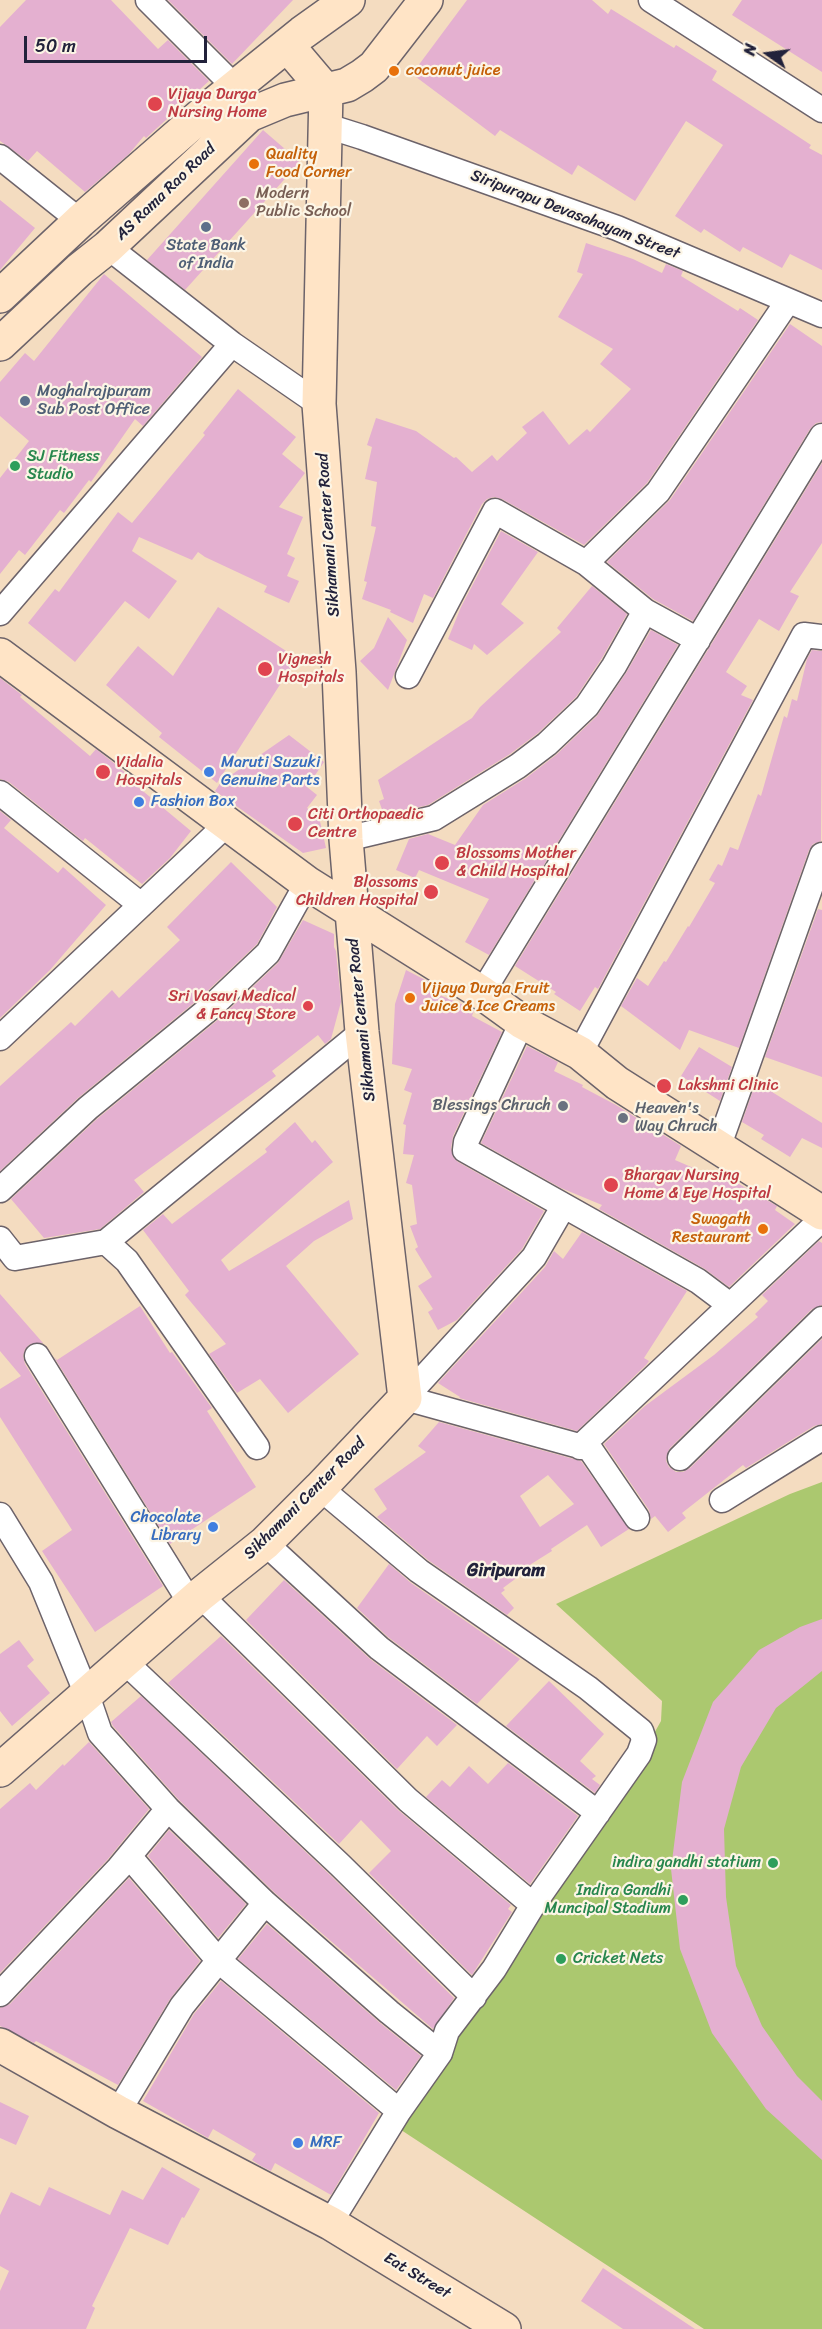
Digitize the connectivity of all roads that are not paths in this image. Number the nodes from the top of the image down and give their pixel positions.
1 (148, 0) edge
2 (348, 0) edge
3 (426, 0) edge
4 (651, 0) edge
5 (287, 45) junction
6 (235, 87) junction
7 (326, 91) junction
8 (822, 110) edge
9 (324, 125) junction
10 (0, 157) edge
11 (80, 221) junction
12 (108, 247) junction
13 (0, 297) edge
14 (788, 301) junction
15 (822, 315) edge
16 (0, 344) edge
17 (232, 344) junction
18 (319, 404) junction
19 (822, 436) edge
20 (586, 564) junction
21 (645, 610) junction
22 (0, 614) edge
23 (822, 637) edge
24 (698, 640) junction
25 (0, 655) edge
26 (408, 676) dead end
27 (0, 794) edge
28 (227, 824) junction
29 (346, 839) junction
30 (822, 855) edge
31 (307, 883) junction
32 (141, 905) junction
33 (352, 910) junction
34 (482, 993) junction
35 (522, 1022) junction
36 (362, 1032) junction
37 (0, 1038) edge
38 (580, 1053) junction
39 (718, 1148) junction
40 (0, 1190) edge
41 (563, 1207) junction
42 (822, 1213) edge
43 (822, 1219) edge
44 (0, 1239) edge
45 (106, 1242) junction
46 (8, 1264) edge
47 (730, 1305) junction
48 (822, 1319) edge
49 (37, 1356) dead end
50 (405, 1398) junction
51 (822, 1438) edge
52 (257, 1447) dead end
53 (580, 1447) junction
54 (680, 1458) dead end
55 (320, 1488) junction
56 (722, 1500) dead end
57 (0, 1515) edge
58 (637, 1518) dead end
59 (265, 1543) junction
60 (196, 1599) junction
61 (125, 1662) junction
62 (87, 1695) junction
63 (0, 1770) edge
64 (168, 1809) junction
65 (598, 1813) junction
66 (129, 1856) junction
67 (265, 1903) junction
68 (532, 1905) junction
69 (219, 1961) junction
70 (0, 1994) edge
71 (474, 1997) junction
72 (0, 2045) edge
73 (440, 2053) junction
74 (399, 2111) junction
75 (118, 2112) junction
76 (330, 2223) junction
77 (504, 2329) edge

1 - 6 street
2 - 5 street, AS Rama Rao Road
3 - 7 street, AS Rama Rao Road
4 - 8 street
5 - 6 street, AS Rama Rao Road
5 - 7 street
6 - 11 street, AS Rama Rao Road
7 - 9 street, Sikhamani Center Road
7 - 12 street, AS Rama Rao Road
9 - 14 street, Siripurapu Devasahayam Street
9 - 18 street, Sikhamani Center Road
10 - 11 street
11 - 13 street, AS Rama Rao Road
12 - 16 street, AS Rama Rao Road
12 - 17 street
14 - 15 street, Siripurapu Devasahayam Street
14 - 20 street
17 - 18 street
17 - 22 street
18 - 29 street, Sikhamani Center Road
19 - 24 street
20 - 21 street
20 - 26 street
21 - 24 street
21 - 29 street
23 - 38 street
24 - 34 street
25 - 28 street
27 - 32 street
28 - 31 street
28 - 32 street
29 - 33 street, Sikhamani Center Road
30 - 39 street
31 - 33 street
31 - 40 street
32 - 37 street
33 - 34 street
33 - 36 street, Sikhamani Center Road
34 - 35 street
35 - 38 street
35 - 41 street
36 - 45 street
36 - 50 street, Sikhamani Center Road
38 - 39 street
39 - 42 street
41 - 47 street
41 - 50 street
43 - 47 street
44 - 46 street
45 - 46 street
45 - 52 street
47 - 53 street
48 - 54 street
49 - 60 street
50 - 53 street
50 - 55 street, Sikhamani Center Road
51 - 56 street
53 - 58 street
55 - 59 street, Sikhamani Center Road
55 - 65 street
57 - 62 street
59 - 60 street, Sikhamani Center Road
59 - 65 street
60 - 61 street, Sikhamani Center Road
60 - 68 street
61 - 62 street, Sikhamani Center Road
61 - 71 street
62 - 63 street, Sikhamani Center Road
62 - 64 street
64 - 66 street
64 - 67 street
65 - 68 street
66 - 69 street
66 - 70 street
67 - 69 street
67 - 73 street
68 - 71 street
69 - 74 street
69 - 75 street
71 - 73 street
72 - 75 street, Eat Street
73 - 74 street
74 - 76 street
75 - 76 street, Eat Street
76 - 77 street, Eat Street

